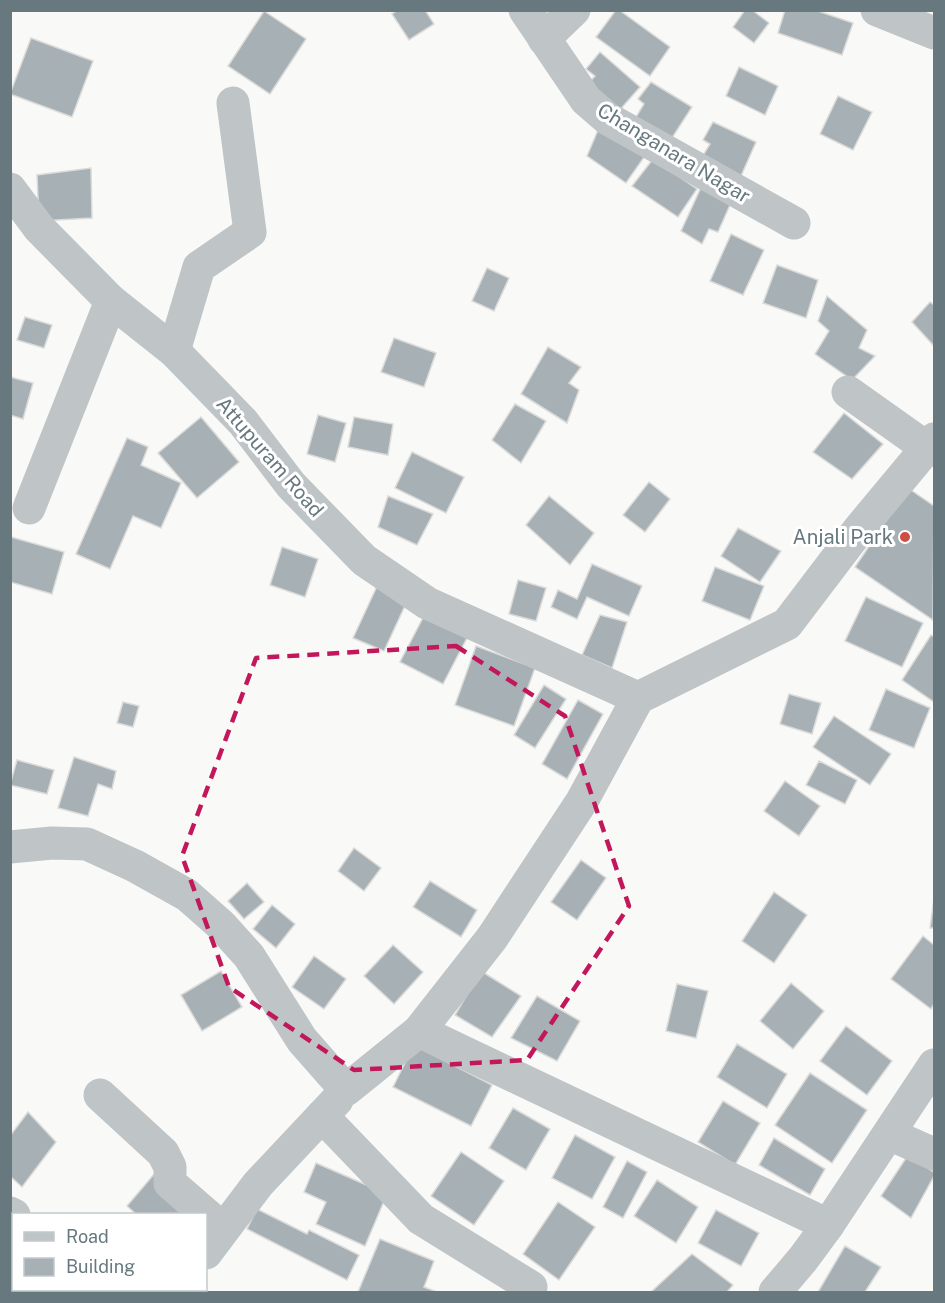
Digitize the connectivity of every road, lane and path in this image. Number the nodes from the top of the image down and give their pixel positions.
1 (525, 10) edge
2 (574, 10) edge
3 (876, 10) edge
4 (934, 33) edge
5 (544, 39) junction
6 (233, 103) dead end
7 (10, 189) edge
8 (794, 223) dead end
9 (111, 301) junction
10 (174, 351) junction
11 (848, 392) dead end
12 (931, 443) edge
13 (29, 508) dead end
14 (638, 698) junction
15 (10, 847) edge
16 (419, 1031) junction
17 (934, 1065) edge
18 (346, 1090) junction
19 (100, 1095) dead end
20 (322, 1116) junction
21 (889, 1134) junction
22 (934, 1154) edge
23 (193, 1213) edge
24 (828, 1225) junction
25 (214, 1241) edge
26 (531, 1287) dead end
27 (775, 1293) edge

1 - 5 street, Changanara Nagar
2 - 5 street
3 - 4 street
5 - 8 street, Changanara Nagar
6 - 10 street
7 - 9 street, Attupuram Road
9 - 10 street, Attupuram Road
9 - 13 street
10 - 14 street, Attupuram Road
11 - 12 street
12 - 14 street
14 - 16 street
15 - 18 street
16 - 18 street
16 - 24 street
17 - 21 street
18 - 20 street
19 - 23 street
20 - 25 street
20 - 26 street
21 - 22 street
21 - 24 street
24 - 27 street

